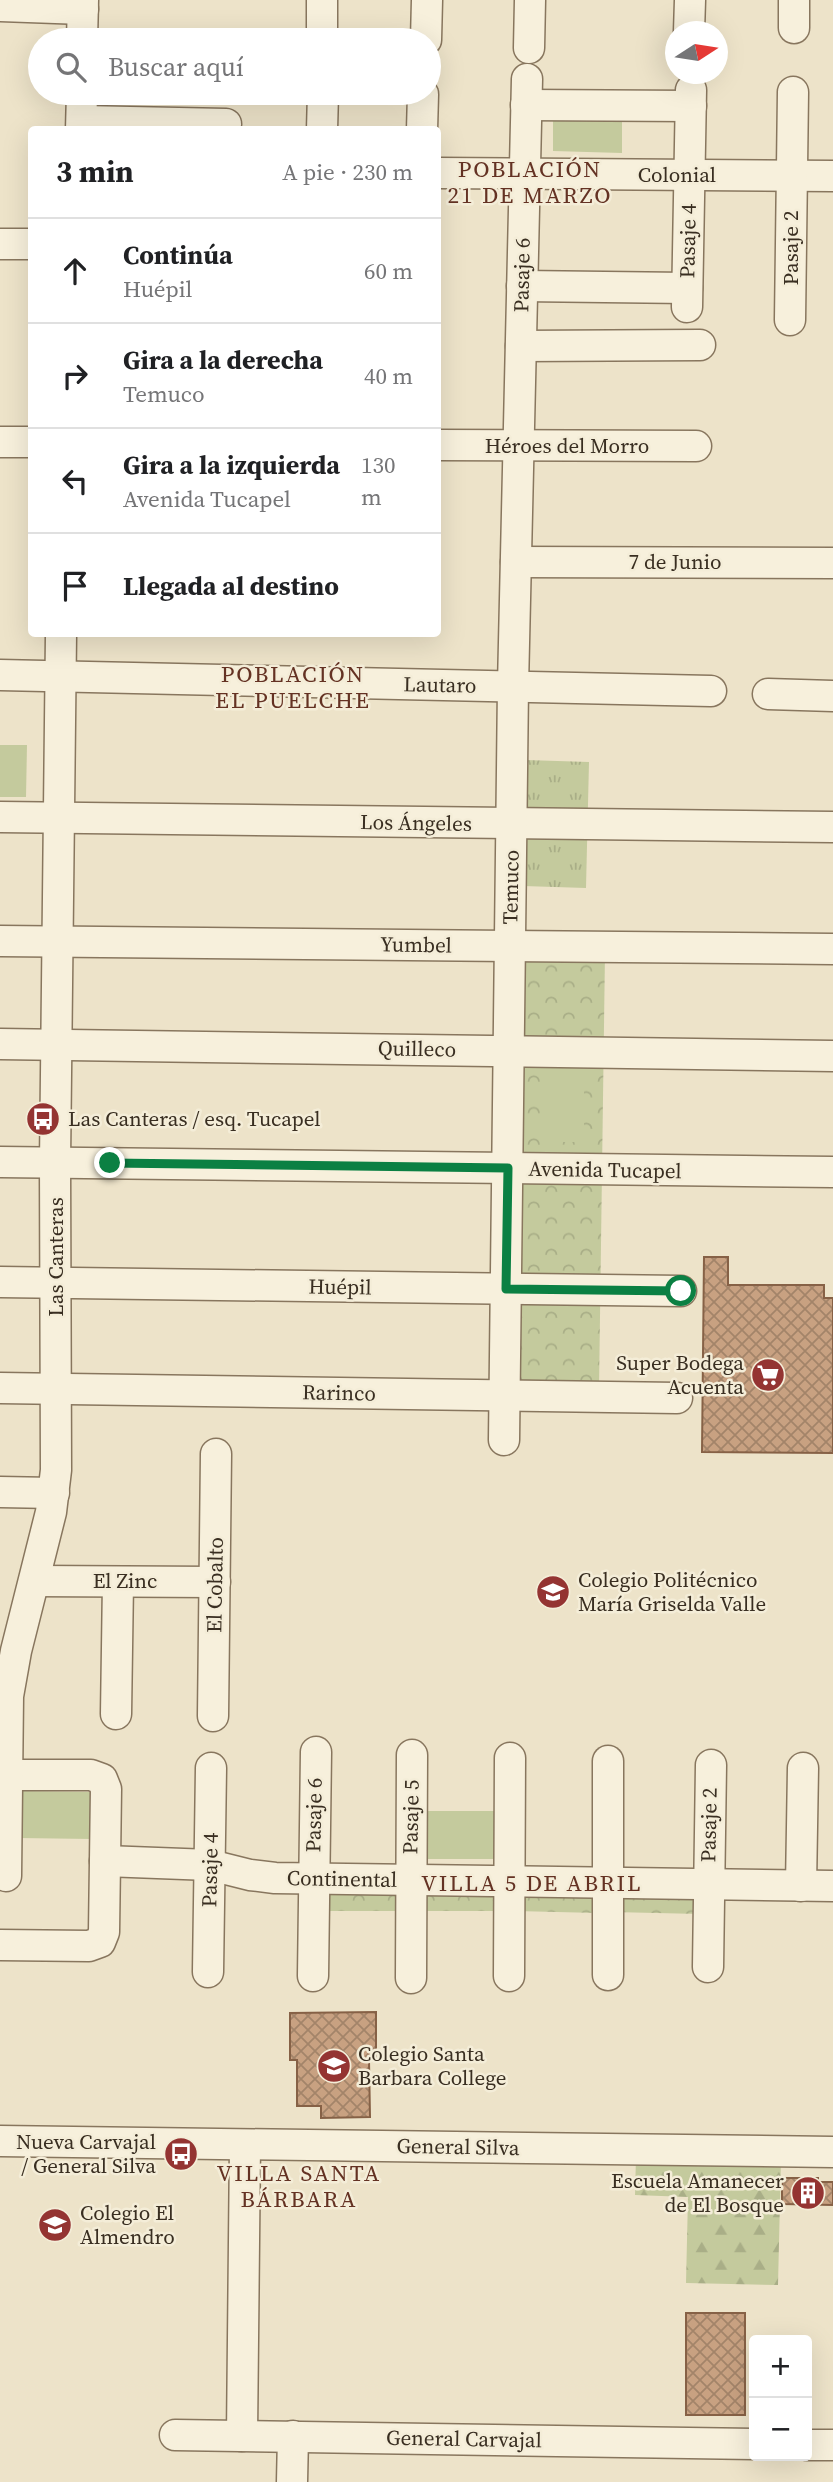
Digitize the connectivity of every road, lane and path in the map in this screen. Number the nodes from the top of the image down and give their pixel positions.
1 (322, 0) edge
2 (427, 0) edge
3 (530, 0) edge
4 (690, 0) edge
5 (83, 5) edge
6 (0, 6) edge
7 (690, 21) edge
8 (82, 28) edge
9 (322, 28) edge
10 (426, 28) edge
11 (528, 48) dead end
12 (793, 92) dead end
13 (323, 105) edge
14 (423, 105) edge
15 (82, 114) edge
16 (226, 124) dead end
17 (322, 126) edge
18 (422, 126) edge
19 (441, 173) edge
20 (524, 174) junction
21 (689, 175) junction
22 (791, 176) junction
23 (833, 177) edge
24 (0, 244) edge
25 (28, 244) edge
26 (522, 286) junction
27 (790, 320) dead end
28 (521, 340) junction
29 (700, 345) dead end
30 (0, 442) edge
31 (28, 442) edge
32 (441, 445) edge
33 (519, 446) junction
34 (696, 446) dead end
35 (516, 562) junction
36 (833, 563) edge
37 (61, 637) edge
38 (0, 675) edge
39 (61, 676) junction
40 (513, 686) junction
41 (711, 691) dead end
42 (768, 694) dead end
43 (833, 696) edge
44 (0, 817) edge
45 (59, 818) junction
46 (512, 824) junction
47 (833, 827) edge
48 (0, 941) edge
49 (58, 942) junction
50 (510, 946) junction
51 (833, 950) edge
52 (0, 1044) edge
53 (56, 1044) junction
54 (509, 1050) junction
55 (833, 1056) edge
56 (0, 1161) edge
57 (55, 1162) junction
58 (508, 1168) junction
59 (833, 1172) edge
60 (0, 1282) edge
61 (56, 1283) junction
62 (506, 1289) junction
63 (681, 1291) dead end
64 (0, 1388) edge
65 (56, 1389) junction
66 (505, 1395) junction
67 (677, 1398) dead end
68 (504, 1440) dead end
69 (216, 1454) dead end
70 (0, 1492) edge
71 (54, 1493) junction
72 (35, 1581) junction
73 (118, 1581) junction
74 (215, 1582) junction
75 (6, 1672) edge
76 (116, 1714) dead end
77 (213, 1716) dead end
78 (316, 1752) dead end
79 (412, 1755) dead end
80 (510, 1758) dead end
81 (608, 1762) dead end
82 (711, 1765) dead end
83 (211, 1768) dead end
84 (803, 1768) dead end
85 (4, 1775) edge
86 (105, 1861) junction
87 (210, 1865) junction
88 (6, 1876) dead end
89 (313, 1878) junction
90 (410, 1880) junction
91 (509, 1881) junction
92 (607, 1883) junction
93 (708, 1884) junction
94 (801, 1886) junction
95 (833, 1886) edge
96 (0, 1945) edge
97 (708, 1967) dead end
98 (208, 1972) dead end
99 (608, 1975) dead end
100 (313, 1976) dead end
101 (509, 1976) dead end
102 (411, 1978) dead end
103 (0, 2141) edge
104 (245, 2145) junction
105 (833, 2152) edge
106 (174, 2435) dead end
107 (242, 2436) junction
108 (293, 2436) junction
109 (749, 2444) edge
110 (812, 2445) edge
111 (833, 2445) edge
112 (292, 2482) edge

1 - 9 street
2 - 10 street
3 - 11 street
4 - 7 street
5 - 6 street
5 - 8 street
12 - 22 street, Pasaje 2
13 - 17 street
14 - 18 street
15 - 16 street
19 - 20 street, Colonial
20 - 21 street, Colonial
20 - 21 street, Pasaje 4
20 - 26 street, Pasaje 6
21 - 22 street, Colonial
21 - 26 street, Pasaje 4
22 - 23 street, Colonial
22 - 27 street, Pasaje 2
24 - 25 street
26 - 28 street, Pasaje 6
28 - 29 street
28 - 33 street, Temuco
30 - 31 street
32 - 33 street, Héroes del Morro
33 - 34 street, Héroes del Morro
33 - 35 street, Temuco
35 - 36 street, 7 de Junio
35 - 40 street, Temuco
37 - 39 street, Las Canteras
38 - 39 street, Lautaro
39 - 40 street, Lautaro
39 - 45 street, Las Canteras
40 - 41 street, Lautaro
40 - 46 street, Temuco
42 - 43 street
44 - 45 street, Los Ángeles
45 - 46 street, Los Ángeles
45 - 49 street, Las Canteras
46 - 47 street, Los Ángeles
46 - 50 street, Temuco
48 - 49 street, Yumbel
49 - 50 street, Yumbel
49 - 53 street, Las Canteras
50 - 51 street, Yumbel
50 - 54 street, Temuco
52 - 53 street, Quilleco
53 - 54 street, Quilleco
53 - 57 street, Las Canteras
54 - 55 street, Quilleco
54 - 58 street, Temuco
56 - 57 street, Avenida Tucapel
57 - 58 street, Avenida Tucapel
57 - 61 street, Las Canteras
58 - 59 street, Avenida Tucapel
58 - 62 street, Temuco
60 - 61 street, Huépil
61 - 62 street, Huépil
61 - 65 street, Las Canteras
62 - 63 street, Huépil
62 - 66 street, Temuco
64 - 65 street, Rarinco
65 - 66 street, Rarinco
65 - 71 street, Las Canteras
66 - 67 street, Rarinco
66 - 68 street, Temuco
69 - 74 street, El Cobalto
70 - 71 street
71 - 72 street, Las Canteras
72 - 73 street, El Zinc
72 - 75 street, Las Canteras
73 - 74 street, El Zinc
73 - 76 street
74 - 77 street, El Cobalto
75 - 85 street, Las Canteras
78 - 89 street, Pasaje 6
79 - 90 street, Pasaje 5
80 - 91 street
81 - 92 street
82 - 93 street, Pasaje 2
83 - 87 street, Pasaje 4
84 - 94 street
85 - 86 street
85 - 88 street, Las Canteras
86 - 87 street, Continental
86 - 96 street
87 - 89 street, Continental
87 - 98 street, Pasaje 4
89 - 90 street, Continental
89 - 100 street, Pasaje 6
90 - 91 street, Continental
90 - 102 street, Pasaje 5
91 - 92 street, Continental
91 - 101 street
92 - 93 street, Continental
92 - 99 street
93 - 94 street, Continental
93 - 97 street, Pasaje 2
94 - 95 street, Continental
103 - 104 street, General Silva
104 - 105 street, General Silva
104 - 107 street
106 - 107 street, General Carvajal
107 - 108 street, General Carvajal
108 - 109 street, General Carvajal
108 - 112 street
110 - 111 street

